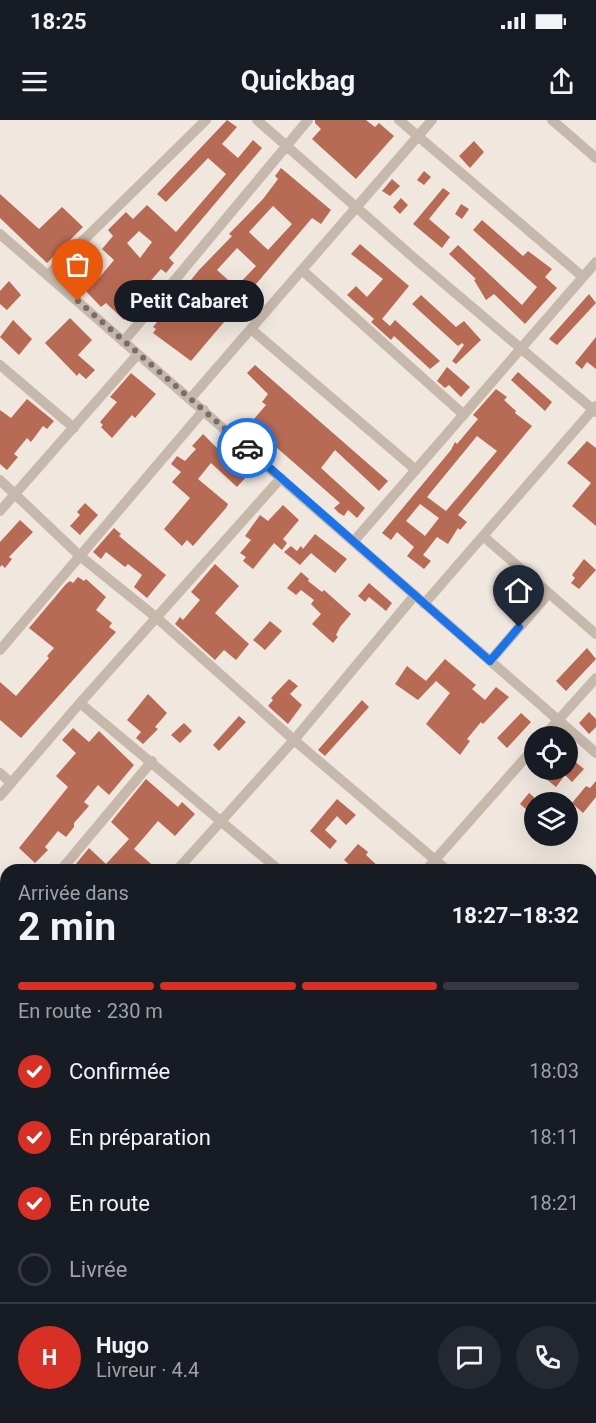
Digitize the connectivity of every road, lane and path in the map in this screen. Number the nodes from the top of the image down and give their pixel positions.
1 (206, 120) edge
2 (257, 120) edge
3 (308, 120) edge
4 (399, 120) edge
5 (432, 120) edge
6 (552, 120) edge
7 (418, 136) junction
8 (285, 145) junction
9 (596, 158) edge
10 (356, 207) junction
11 (0, 234) edge
12 (596, 262) edge
13 (302, 270) junction
14 (48, 275) junction
15 (583, 277) junction
16 (251, 329) junction
17 (124, 341) junction
18 (522, 348) junction
19 (138, 354) junction
20 (0, 364) edge
21 (190, 399) junction
22 (595, 409) edge
23 (204, 410) junction
24 (464, 415) junction
25 (74, 428) junction
26 (416, 470) junction
27 (281, 478) junction
28 (0, 480) edge
29 (15, 494) junction
30 (0, 511) edge
31 (483, 536) junction
32 (354, 542) junction
33 (80, 556) junction
34 (549, 593) junction
35 (415, 595) junction
36 (424, 604) junction
37 (157, 618) junction
38 (596, 634) edge
39 (0, 650) edge
40 (490, 661) junction
41 (596, 678) edge
42 (80, 702) junction
43 (559, 720) junction
44 (553, 726) edge
45 (294, 740) junction
46 (596, 753) edge
47 (524, 759) edge
48 (152, 761) junction
49 (0, 773) edge
50 (11, 783) junction
51 (0, 796) edge
52 (222, 819) junction
53 (435, 860) junction
54 (66, 864) edge
55 (182, 864) edge
56 (272, 864) edge
57 (431, 864) edge
58 (440, 864) edge

1 - 14 street
2 - 8 street
3 - 8 street
4 - 7 street
5 - 7 street
6 - 9 street
7 - 10 street
7 - 15 street
8 - 10 street
8 - 17 street
10 - 13 street
10 - 18 street
11 - 14 street
12 - 15 street
13 - 16 street
13 - 24 street
14 - 17 street
15 - 18 street
16 - 21 street
16 - 26 street
17 - 19 street
18 - 22 street
18 - 24 street
19 - 21 street
19 - 25 street
20 - 25 street
21 - 23 street
22 - 31 street
23 - 27 street
23 - 33 street
24 - 26 street
25 - 29 street
26 - 32 street
27 - 32 street
27 - 37 street
28 - 29 street
29 - 30 street
29 - 33 street
31 - 34 street
31 - 36 street
32 - 35 street
33 - 37 street
33 - 39 street
34 - 38 street
34 - 40 street
35 - 36 street
35 - 45 street
36 - 40 street
37 - 42 street
37 - 45 street
40 - 43 street
41 - 43 street
42 - 48 street
42 - 50 street
43 - 44 street
43 - 46 street
45 - 52 street
45 - 53 street
47 - 53 street
48 - 52 street
48 - 54 street
49 - 50 street
50 - 51 street
52 - 55 street
52 - 56 street
53 - 57 street
53 - 58 street

